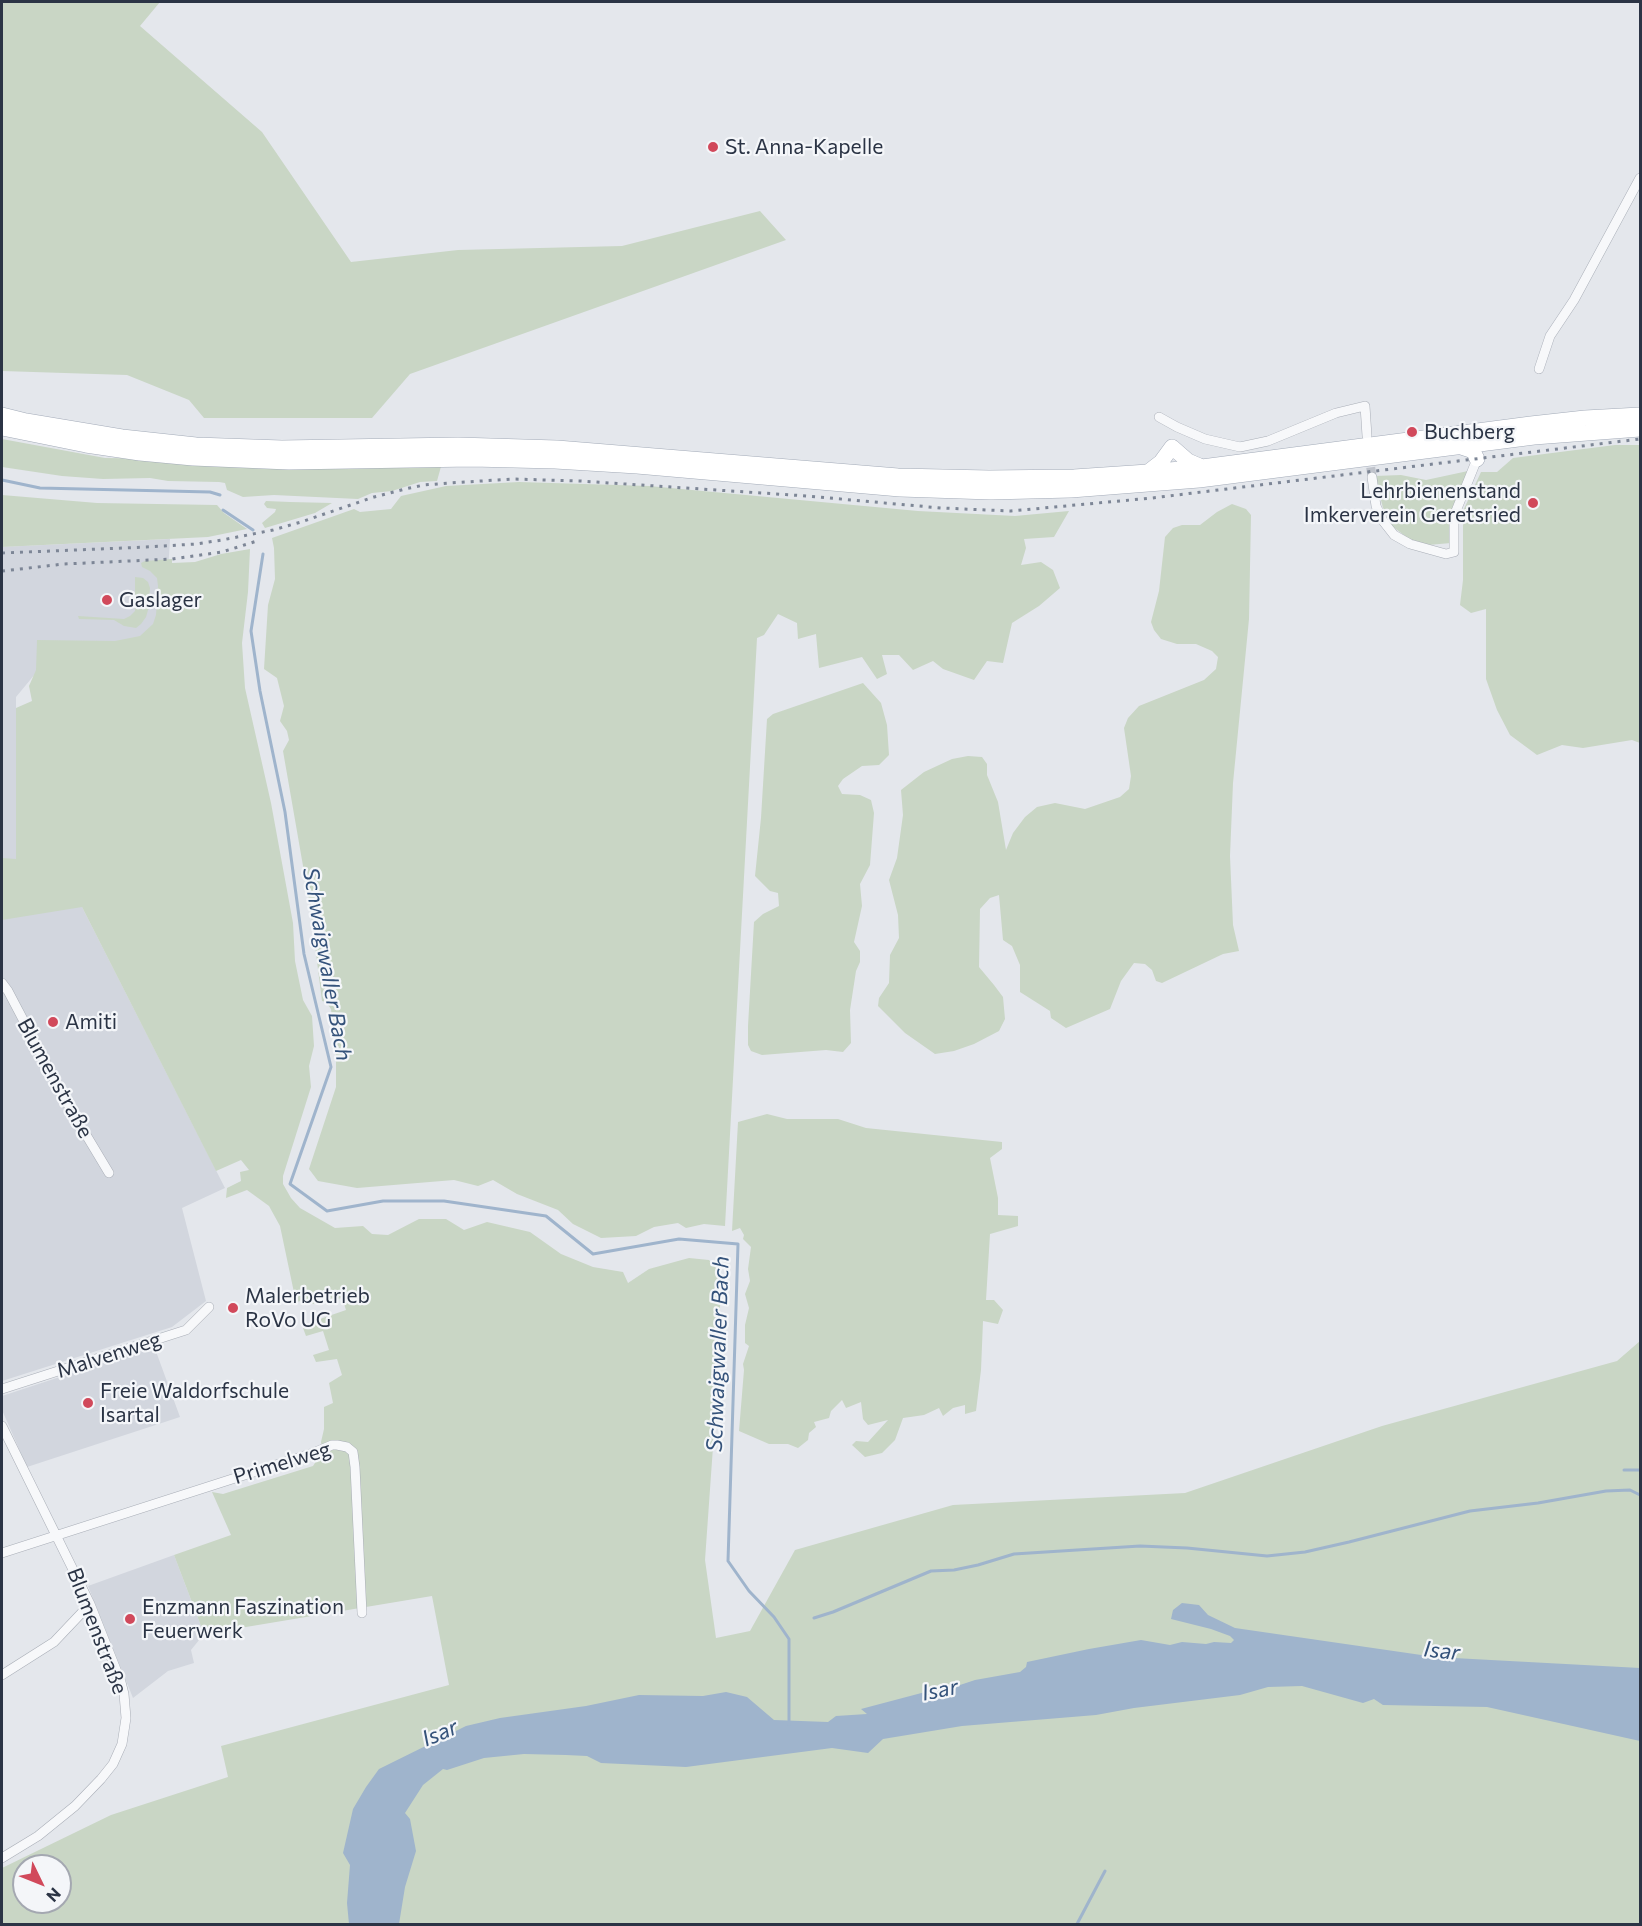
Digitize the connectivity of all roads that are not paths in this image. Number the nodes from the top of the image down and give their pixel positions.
1 (1641, 178) edge
2 (1539, 369) dead end
3 (2, 415) edge
4 (1641, 416) edge
5 (1159, 417) dead end
6 (1177, 427) junction
7 (2, 428) edge
8 (1641, 429) edge
9 (1367, 436) dead end
10 (1499, 441) junction
11 (1172, 447) junction
12 (1461, 447) junction
13 (1477, 459) junction
14 (1202, 467) junction
15 (1148, 472) junction
16 (1372, 477) tunnel mouth
17 (2, 983) edge
18 (109, 1173) dead end
19 (209, 1307) dead end
20 (2, 1389) edge
21 (2, 1426) edge
22 (57, 1534) junction
23 (2, 1553) edge
24 (90, 1604) junction
25 (362, 1613) dead end
26 (2, 1675) edge
27 (2, 1858) edge

1 - 2 street
3 - 15 main road
4 - 14 main road
5 - 6 street
6 - 9 street
6 - 11 street
7 - 12 main road
8 - 10 main road
10 - 12 main road
10 - 13 main road
11 - 14 main road
11 - 15 main road
12 - 13 main road
13 - 16 street
14 - 15 main road
17 - 18 street, Blumenstraße
19 - 20 street, Malvenweg
21 - 22 street, Blumenstraße
22 - 23 street
22 - 24 street, Blumenstraße
22 - 25 street, Primelweg
24 - 26 street
24 - 27 street, Blumenstraße

